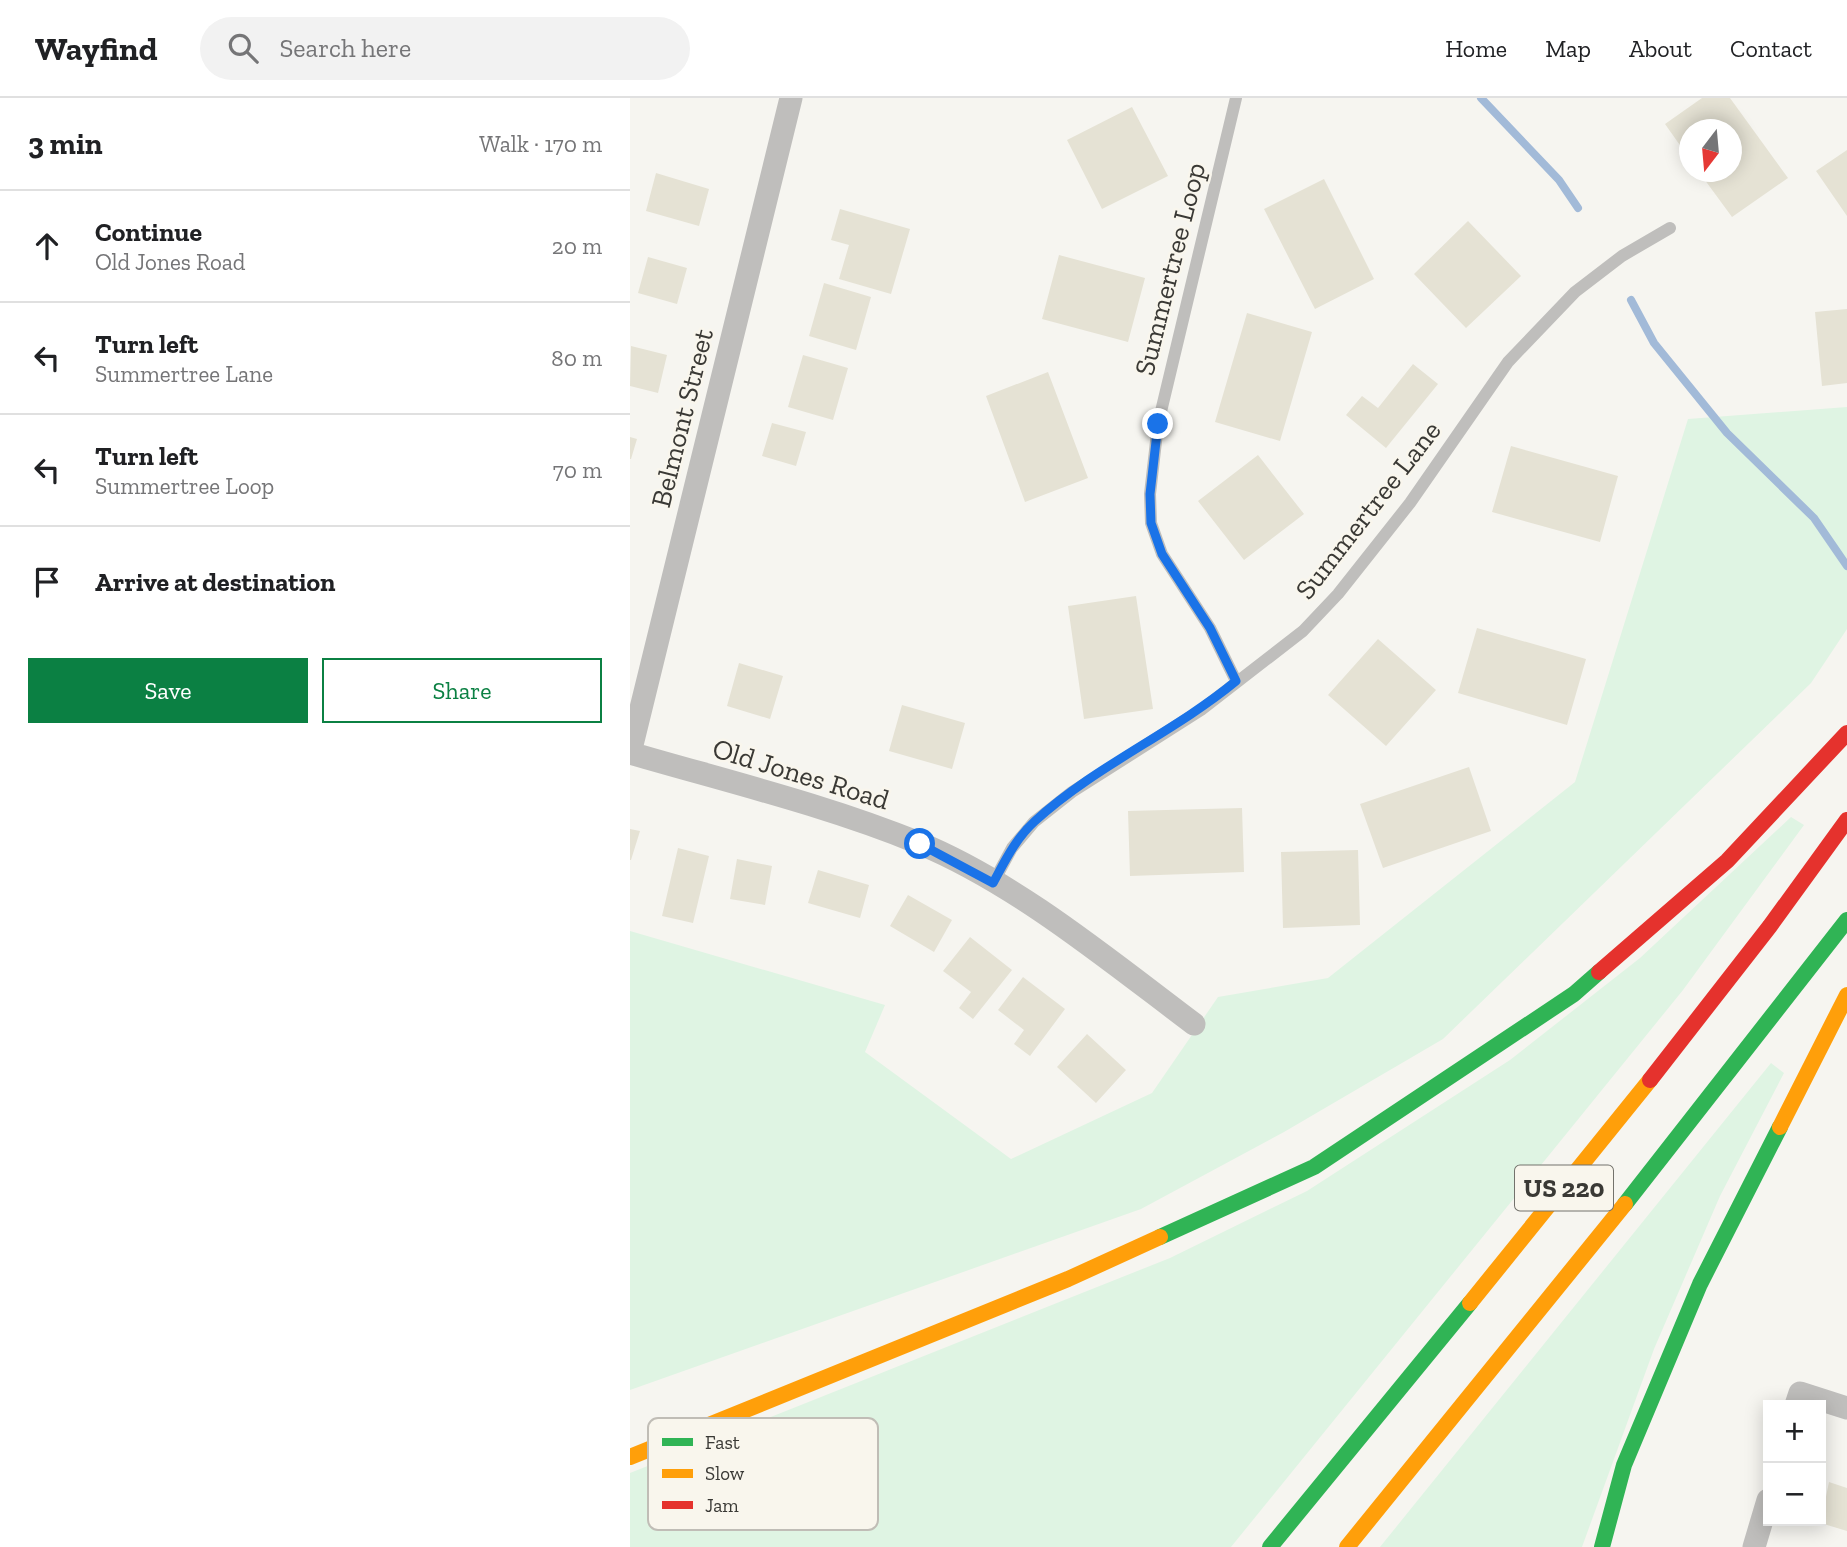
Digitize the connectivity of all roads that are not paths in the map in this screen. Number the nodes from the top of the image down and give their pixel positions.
1 (791, 98) edge
2 (1236, 98) edge
3 (1670, 228) dead end
4 (1236, 681) junction
5 (1847, 733) edge
6 (630, 753) edge
7 (1847, 820) edge
8 (993, 883) junction
9 (1847, 920) edge
10 (1847, 995) edge
11 (1194, 1024) dead end
12 (1798, 1399) edge
13 (1847, 1408) edge
14 (726, 1418) edge
15 (648, 1450) edge
16 (630, 1457) edge
17 (1763, 1517) edge
18 (1269, 1547) edge
19 (1347, 1547) edge
20 (1602, 1547) edge
21 (1754, 1547) edge

1 - 6 street, Belmont Street
2 - 4 lane, Summertree Loop
3 - 4 lane, Summertree Lane
4 - 8 lane, Summertree Lane
5 - 14 highway
6 - 8 street, Old Jones Road
7 - 18 highway, US 220
8 - 11 street, Old Jones Road
9 - 19 highway, US 220
10 - 20 highway
12 - 13 street
15 - 16 highway
17 - 21 street

